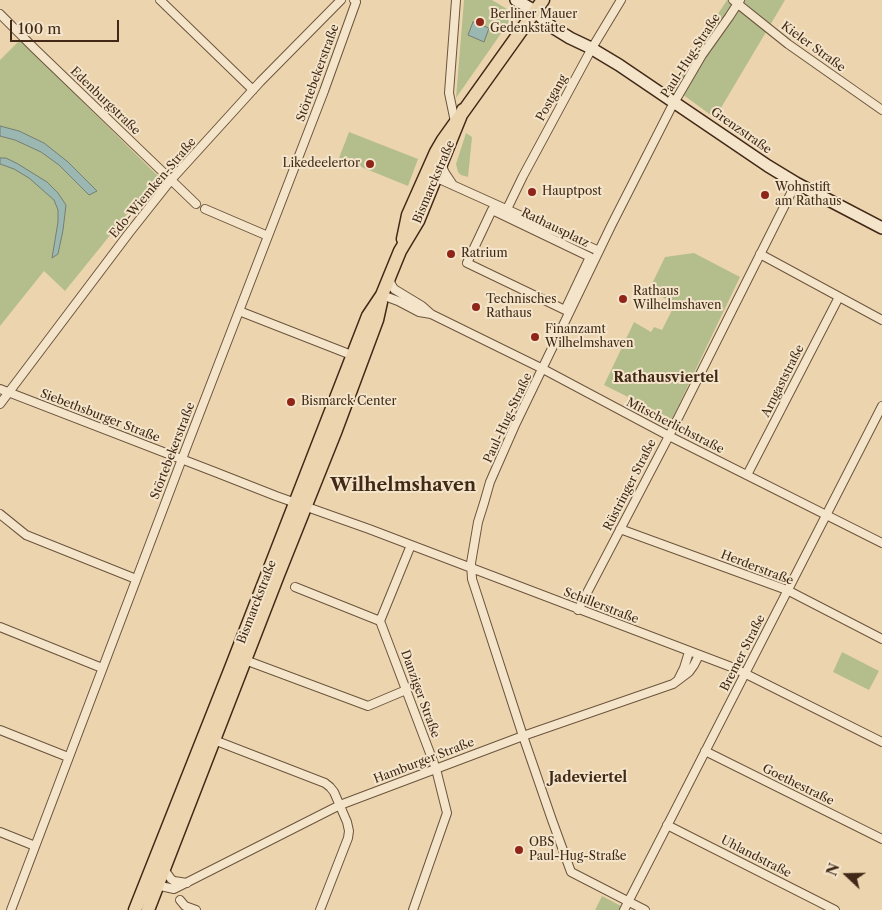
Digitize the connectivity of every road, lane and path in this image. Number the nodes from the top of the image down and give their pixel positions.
1 (160, 0) edge
2 (354, 0) edge
3 (456, 0) edge
4 (516, 0) edge
5 (543, 0) edge
6 (621, 0) edge
7 (737, 1) edge
8 (335, 2) edge
9 (535, 11) junction
10 (0, 14) edge
11 (591, 47) junction
12 (253, 90) junction
13 (674, 102) junction
14 (464, 110) junction
15 (882, 110) edge
16 (455, 122) junction
17 (437, 161) junction
18 (436, 178) junction
19 (171, 180) junction
20 (796, 183) junction
21 (421, 185) junction
22 (453, 185) junction
23 (196, 204) dead end
24 (205, 209) dead end
25 (507, 209) junction
26 (882, 228) edge
27 (268, 236) junction
28 (400, 251) junction
29 (599, 251) junction
30 (760, 254) junction
31 (467, 263) joint
32 (389, 278) junction
33 (382, 295) junction
34 (839, 297) junction
35 (239, 311) junction
36 (431, 314) junction
37 (882, 320) edge
38 (354, 356) junction
39 (543, 369) junction
40 (0, 389) edge
41 (8, 393) junction
42 (0, 404) edge
43 (882, 406) edge
44 (668, 436) junction
45 (181, 460) junction
46 (747, 475) junction
47 (300, 505) junction
48 (0, 514) edge
49 (826, 515) junction
50 (620, 529) junction
51 (882, 543) edge
52 (411, 545) junction
53 (471, 568) junction
54 (136, 579) junction
55 (295, 587) dead end
56 (787, 590) junction
57 (578, 610) junction
58 (380, 621) junction
59 (0, 627) edge
60 (882, 639) edge
61 (689, 652) junction
62 (699, 655) junction
63 (245, 660) junction
64 (102, 668) junction
65 (746, 673) junction
66 (678, 680) junction
67 (406, 690) junction
68 (0, 730) edge
69 (523, 736) junction
70 (214, 740) junction
71 (882, 742) edge
72 (705, 751) junction
73 (68, 758) junction
74 (436, 769) junction
75 (340, 805) junction
76 (667, 825) junction
77 (0, 832) edge
78 (882, 839) edge
79 (35, 846) junction
80 (158, 866) junction
81 (187, 883) junction
82 (157, 885) junction
83 (180, 900) dead end
84 (628, 901) junction
85 (11, 910) edge
86 (135, 910) edge
87 (148, 910) edge
88 (196, 910) edge
89 (320, 910) edge
90 (413, 910) edge
91 (624, 910) edge
92 (645, 910) edge
93 (835, 910) edge

1 - 12 street
2 - 27 street, Störtebekerstraße
3 - 16 street
4 - 9 main road, Grenzstraße
5 - 9 main road, Bismarckstraße
6 - 11 street, Postgang
7 - 13 street, Paul-Hug-Straße
7 - 15 street, Kieler Straße
8 - 12 street, Edo-Wiemken-Straße
9 - 11 main road, Grenzstraße
9 - 14 main road, Bismarckstraße
10 - 19 street, Edenburgstraße
11 - 13 main road, Grenzstraße
11 - 25 street, Postgang
12 - 19 street, Edo-Wiemken-Straße
13 - 20 main road, Grenzstraße
13 - 29 street, Paul-Hug-Straße
14 - 16 main road, Bismarckstraße
14 - 17 main road, Bismarckstraße
16 - 17 main road, Bismarckstraße
17 - 18 main road, Bismarckstraße
17 - 21 main road, Bismarckstraße
17 - 22 street
18 - 21 street
18 - 22 street, Rathausplatz
18 - 28 main road, Bismarckstraße
19 - 23 street, Edenburgstraße
19 - 41 street, Edo-Wiemken-Straße
20 - 26 main road, Grenzstraße
20 - 30 street, Rüstringer Straße
21 - 28 main road, Bismarckstraße
22 - 25 street, Rathausplatz
24 - 27 street
25 - 29 street, Rathausplatz
27 - 35 street, Störtebekerstraße
28 - 32 main road, Bismarckstraße
29 - 39 street, Paul-Hug-Straße
30 - 34 street
30 - 44 street, Rüstringer Straße
31 - 31 street, Rathausplatz
32 - 33 main road, Bismarckstraße
32 - 36 street, Mitscherlichstraße
33 - 36 street, Mitscherlichstraße
33 - 38 main road, Bismarckstraße
33 - 47 main road, Bismarckstraße
34 - 37 street
34 - 46 street, Arngaststraße
35 - 38 street
35 - 45 street, Störtebekerstraße
36 - 39 street, Mitscherlichstraße
38 - 47 main road, Bismarckstraße
39 - 44 street, Mitscherlichstraße
39 - 53 street, Paul-Hug-Straße
40 - 41 street, Siebethsburger Straße
41 - 42 street, Edo-Wiemken-Straße
41 - 45 street, Siebethsburger Straße
43 - 49 street, Bremer Straße
44 - 46 street, Mitscherlichstraße
44 - 50 street, Rüstringer Straße
45 - 47 street, Siebethsburger Straße
45 - 54 street, Störtebekerstraße
46 - 49 street, Mitscherlichstraße
47 - 52 street, Schillerstraße
47 - 63 main road, Bismarckstraße
47 - 80 main road, Bismarckstraße
48 - 54 street
49 - 51 street, Mitscherlichstraße
49 - 56 street, Bremer Straße
50 - 56 street, Herderstraße
50 - 57 street, Rüstringer Straße
52 - 53 street, Schillerstraße
52 - 58 street
53 - 57 street, Schillerstraße
53 - 69 street, Paul-Hug-Straße
54 - 64 street, Störtebekerstraße
55 - 58 street
56 - 60 street, Herderstraße
56 - 65 street, Bremer Straße
57 - 61 street, Schillerstraße
58 - 67 street, Danziger Straße
59 - 64 street
61 - 62 street, Schillerstraße
61 - 66 street
62 - 65 street, Schillerstraße
62 - 66 street, Hamburger Straße
63 - 67 street
63 - 70 main road, Bismarckstraße
64 - 73 street, Störtebekerstraße
65 - 71 street, Schillerstraße
65 - 72 street, Bremer Straße
66 - 69 street, Hamburger Straße
67 - 74 street, Danziger Straße
68 - 73 street
69 - 74 street, Hamburger Straße
69 - 84 street, Paul-Hug-Straße
70 - 75 street
70 - 80 main road, Bismarckstraße
72 - 76 street, Bremer Straße
72 - 78 street, Goethestraße
73 - 79 street, Störtebekerstraße
74 - 75 street, Hamburger Straße
74 - 90 street, Danziger Straße
75 - 81 street, Hamburger Straße
75 - 89 street
76 - 84 street, Bremer Straße
76 - 93 street, Uhlandstraße
77 - 79 street
79 - 85 street, Störtebekerstraße
80 - 81 street
80 - 82 main road, Bismarckstraße
80 - 86 main road, Bismarckstraße
81 - 82 street, Hamburger Straße
82 - 87 main road, Bismarckstraße
83 - 88 street
84 - 91 street, Bremer Straße
84 - 92 street, Paul-Hug-Straße

